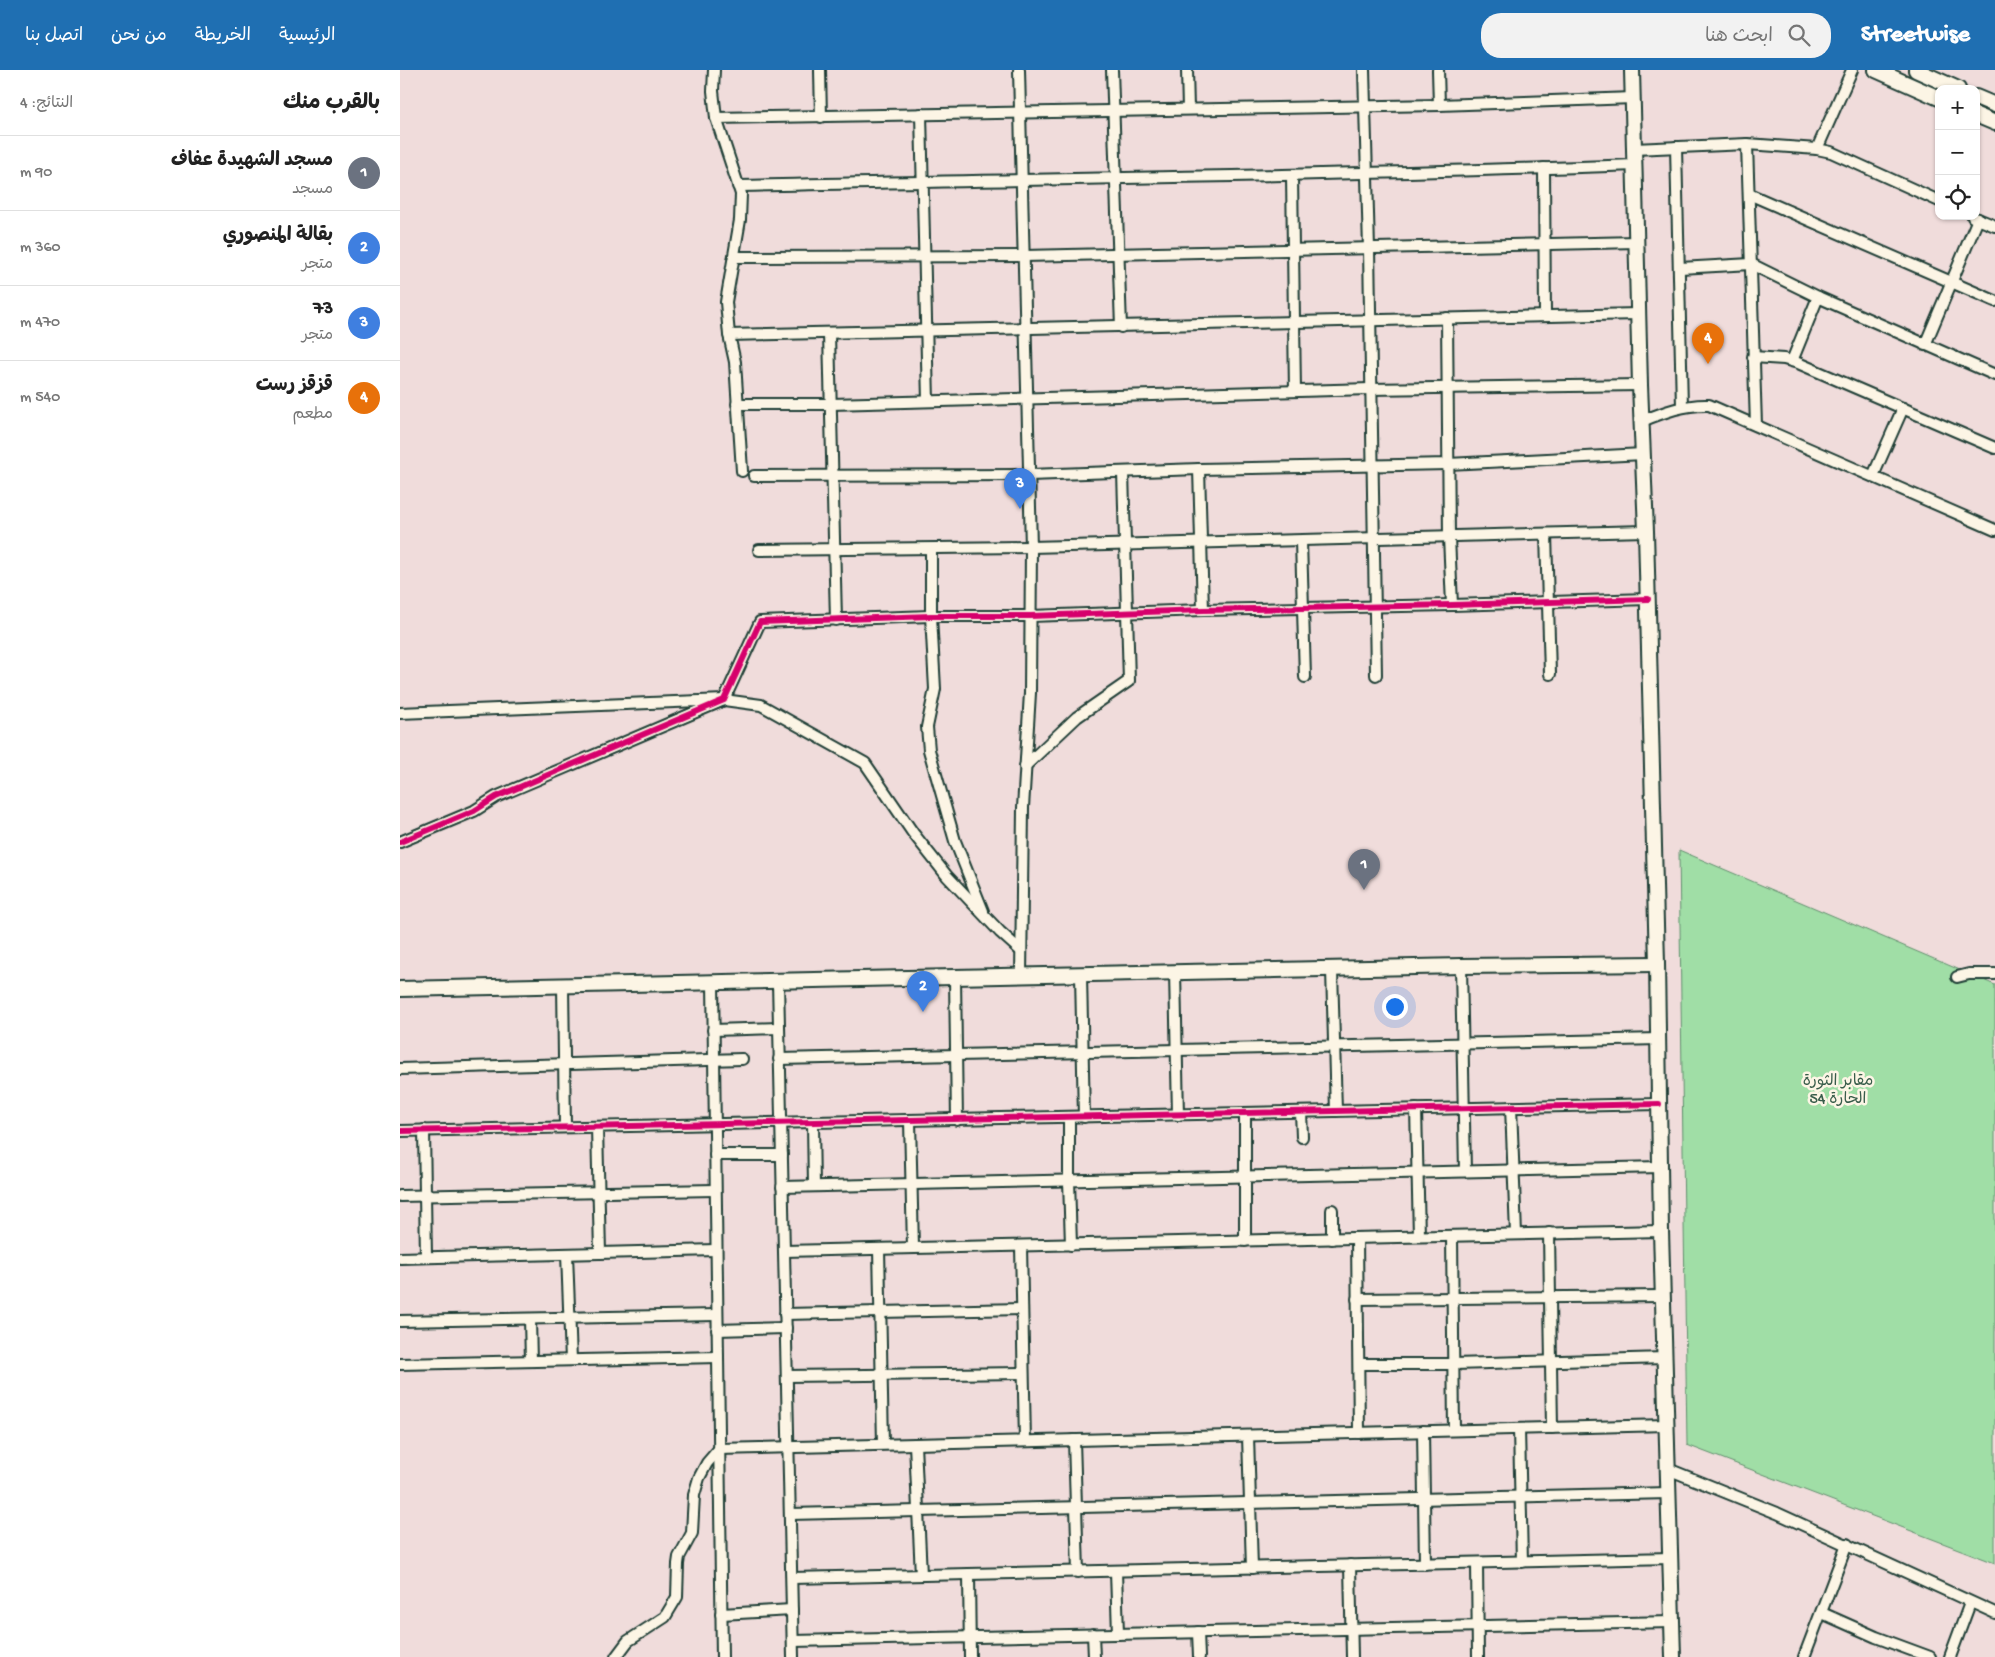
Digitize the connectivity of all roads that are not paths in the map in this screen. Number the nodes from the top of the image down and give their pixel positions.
1 (714, 70) edge
2 (820, 70) edge
3 (1019, 70) edge
4 (1112, 70) edge
5 (1187, 70) edge
6 (1364, 70) edge
7 (1438, 70) edge
8 (1632, 70) edge
9 (1852, 70) edge
10 (1876, 70) edge
11 (1916, 70) edge
12 (1949, 85) edge
13 (1935, 96) edge
14 (1633, 98) junction
15 (1980, 99) edge
16 (1439, 105) junction
17 (1995, 105) edge
18 (1366, 106) junction
19 (1188, 110) junction
20 (1114, 111) junction
21 (1020, 112) junction
22 (921, 114) junction
23 (821, 117) junction
24 (1980, 117) edge
25 (716, 118) junction
26 (1995, 123) edge
27 (1747, 144) junction
28 (1676, 147) junction
29 (1634, 149) junction
30 (1817, 149) junction
31 (1635, 165) junction
32 (1544, 168) junction
33 (1367, 173) junction
34 (1292, 176) junction
35 (1116, 179) junction
36 (922, 181) junction
37 (1022, 181) junction
38 (738, 186) junction
39 (1749, 194) junction
40 (1935, 199) edge
41 (1974, 220) edge
42 (1980, 220) edge
43 (1995, 226) edge
44 (1636, 242) junction
45 (1544, 244) junction
46 (1369, 248) junction
47 (1293, 251) junction
48 (1118, 254) junction
49 (1024, 256) junction
50 (734, 257) junction
51 (923, 258) junction
52 (1751, 264) junction
53 (1680, 268) junction
54 (1952, 281) junction
55 (1818, 297) junction
56 (1995, 301) edge
57 (1638, 314) junction
58 (1545, 316) junction
59 (1447, 318) junction
60 (1369, 320) junction
61 (1294, 322) junction
62 (1121, 327) junction
63 (1025, 329) junction
64 (926, 331) junction
65 (829, 333) junction
66 (729, 336) junction
67 (1925, 344) junction
68 (1753, 357) junction
69 (1792, 361) junction
70 (1995, 375) edge
71 (1640, 385) junction
72 (1447, 388) junction
73 (1370, 389) junction
74 (1294, 391) junction
75 (1026, 400) junction
76 (928, 401) junction
77 (737, 404) junction
78 (831, 404) junction
79 (1682, 407) junction
80 (1903, 408) junction
81 (1642, 421) junction
82 (1756, 425) junction
83 (1995, 448) edge
84 (1643, 454) junction
85 (1448, 464) junction
86 (1373, 466) junction
87 (1199, 469) junction
88 (742, 471) dead end
89 (1124, 472) junction
90 (1028, 475) junction
91 (754, 476) dead end
92 (1873, 476) junction
93 (832, 477) junction
94 (1995, 530) edge
95 (1646, 531) junction
96 (1546, 534) junction
97 (1449, 537) junction
98 (1373, 538) junction
99 (1300, 541) junction
100 (1201, 543) junction
101 (1126, 544) junction
102 (1031, 547) junction
103 (834, 548) junction
104 (931, 549) junction
105 (760, 550) dead end
106 (1648, 599) junction
107 (1548, 601) junction
108 (1452, 606) junction
109 (1375, 607) junction
110 (1303, 608) junction
111 (1203, 610) junction
112 (1127, 613) junction
113 (931, 616) junction
114 (1030, 616) junction
115 (836, 620) junction
116 (1376, 674) dead end
117 (1550, 674) dead end
118 (1305, 677) dead end
119 (724, 700) junction
120 (400, 713) edge
121 (1025, 766) junction
122 (400, 842) edge
123 (985, 916) junction
124 (1020, 950) junction
125 (1657, 964) junction
126 (1460, 966) junction
127 (1332, 970) junction
128 (1176, 972) junction
129 (1081, 974) junction
130 (1995, 974) edge
131 (1021, 976) junction
132 (955, 977) junction
133 (1957, 977) dead end
134 (778, 981) junction
135 (713, 982) junction
136 (564, 986) junction
137 (400, 990) edge
138 (779, 1028) junction
139 (713, 1030) junction
140 (1659, 1039) junction
141 (1462, 1044) junction
142 (1334, 1046) junction
143 (1177, 1050) junction
144 (1083, 1052) junction
145 (956, 1055) junction
146 (742, 1059) dead end
147 (780, 1059) junction
148 (714, 1060) junction
149 (564, 1063) junction
150 (400, 1069) edge
151 (1658, 1104) junction
152 (1511, 1107) junction
153 (1463, 1108) junction
154 (1416, 1109) junction
155 (1336, 1111) junction
156 (1301, 1112) junction
157 (1245, 1113) junction
158 (1178, 1115) junction
159 (1069, 1117) junction
160 (1084, 1117) junction
161 (957, 1120) junction
162 (910, 1121) junction
163 (813, 1123) junction
164 (715, 1124) junction
165 (781, 1124) junction
166 (565, 1127) junction
167 (597, 1127) junction
168 (424, 1130) junction
169 (400, 1131) edge
170 (1302, 1137) dead end
171 (715, 1155) junction
172 (782, 1155) junction
173 (1661, 1167) junction
174 (1514, 1170) junction
175 (1465, 1171) junction
176 (1418, 1172) junction
177 (1244, 1176) junction
178 (1069, 1180) junction
179 (911, 1184) junction
180 (814, 1186) junction
181 (782, 1187) junction
182 (715, 1190) junction
183 (599, 1192) junction
184 (400, 1196) edge
185 (425, 1196) junction
186 (1332, 1210) dead end
187 (1661, 1231) junction
188 (1549, 1233) junction
189 (1516, 1234) junction
190 (1419, 1236) junction
191 (1452, 1236) junction
192 (1332, 1238) junction
193 (1357, 1238) junction
194 (1244, 1241) junction
195 (1072, 1245) junction
196 (1021, 1246) junction
197 (913, 1248) junction
198 (879, 1249) junction
199 (716, 1250) junction
200 (784, 1252) junction
201 (600, 1253) junction
202 (567, 1254) junction
203 (400, 1258) edge
204 (426, 1258) junction
205 (1663, 1296) junction
206 (1549, 1298) junction
207 (1452, 1299) junction
208 (1357, 1300) junction
209 (1022, 1309) junction
210 (880, 1312) junction
211 (785, 1314) junction
212 (717, 1315) junction
213 (570, 1318) junction
214 (530, 1319) junction
215 (400, 1321) edge
216 (786, 1328) junction
217 (717, 1330) junction
218 (718, 1357) junction
219 (1665, 1358) junction
220 (571, 1360) junction
221 (531, 1361) junction
222 (1550, 1361) junction
223 (400, 1364) edge
224 (1359, 1364) junction
225 (1454, 1364) junction
226 (1023, 1373) junction
227 (881, 1375) junction
228 (787, 1376) junction
229 (1667, 1426) junction
230 (1552, 1428) junction
231 (1519, 1429) junction
232 (1454, 1430) junction
233 (1423, 1431) junction
234 (1359, 1433) junction
235 (1248, 1436) junction
236 (1074, 1440) junction
237 (1024, 1441) junction
238 (882, 1444) junction
239 (915, 1444) junction
240 (788, 1447) junction
241 (719, 1449) junction
242 (1668, 1469) junction
243 (1669, 1493) junction
244 (1522, 1496) junction
245 (1424, 1499) junction
246 (1251, 1503) junction
247 (1077, 1507) junction
248 (918, 1511) junction
249 (790, 1514) junction
250 (1847, 1544) junction
251 (1671, 1558) junction
252 (1522, 1562) junction
253 (1476, 1563) junction
254 (1425, 1564) junction
255 (1350, 1565) junction
256 (1252, 1568) junction
257 (1116, 1571) junction
258 (1078, 1572) junction
259 (969, 1574) junction
260 (921, 1575) junction
261 (792, 1578) junction
262 (1970, 1603) junction
263 (792, 1610) junction
264 (1822, 1613) junction
265 (1995, 1613) edge
266 (721, 1614) junction
267 (1672, 1622) junction
268 (1478, 1626) junction
269 (1352, 1628) junction
270 (1198, 1632) junction
271 (1093, 1634) junction
272 (1118, 1634) junction
273 (970, 1637) junction
274 (793, 1641) junction
275 (1915, 1654) edge
276 (616, 1657) edge
277 (722, 1657) edge
278 (793, 1657) edge
279 (970, 1657) edge
280 (1094, 1657) edge
281 (1199, 1657) edge
282 (1352, 1657) edge
283 (1478, 1657) edge
284 (1673, 1657) edge
285 (1804, 1657) edge
286 (1930, 1657) edge
287 (1950, 1657) edge

1 - 25 street
2 - 23 street
3 - 21 street
4 - 20 street
5 - 19 street
6 - 18 street
7 - 16 street
8 - 14 main road
9 - 30 street
10 - 13 main road
11 - 12 main road
14 - 16 street
14 - 29 main road
15 - 17 main road
16 - 18 street
18 - 19 street
18 - 33 street
19 - 20 street
20 - 21 street
20 - 35 street
21 - 22 street
21 - 37 street
22 - 23 street
22 - 36 street
23 - 25 street
24 - 26 main road
25 - 38 street
27 - 28 street
27 - 30 street
27 - 39 street
28 - 29 street
28 - 53 street
29 - 31 main road
30 - 40 street
31 - 32 street
31 - 44 main road
32 - 33 street
32 - 45 street
33 - 34 street
33 - 46 street
34 - 35 street
34 - 47 street
35 - 37 street
35 - 48 street
36 - 37 street
36 - 38 street
36 - 51 street
37 - 49 street
38 - 50 street
39 - 52 street
39 - 54 street
41 - 54 street
42 - 43 street
44 - 45 street
44 - 57 main road
45 - 46 street
45 - 58 street
46 - 47 street
46 - 60 street
47 - 48 street
47 - 61 street
48 - 49 street
48 - 62 street
49 - 51 street
49 - 63 street
50 - 51 street
50 - 66 street
51 - 64 street
52 - 53 street
52 - 55 street
52 - 68 street
53 - 79 street
54 - 56 street
54 - 67 street
55 - 67 street
55 - 69 street
57 - 58 street
57 - 71 main road
58 - 59 street
59 - 60 street
59 - 72 street
60 - 61 street
60 - 73 street
61 - 62 street
61 - 74 street
62 - 63 street
63 - 64 street
63 - 75 street
64 - 65 street
64 - 76 street
65 - 66 street
65 - 78 street
66 - 77 street
67 - 70 street
68 - 69 street
68 - 82 street
69 - 80 street
71 - 72 street
71 - 81 main road
72 - 73 street
72 - 85 street
73 - 74 street
73 - 86 street
74 - 75 street
75 - 76 street
75 - 90 street
76 - 78 street
77 - 78 street
77 - 88 street
78 - 93 street
79 - 81 street
79 - 82 street
80 - 83 street
80 - 92 street
81 - 84 main road
82 - 92 street
84 - 85 street
84 - 95 main road
85 - 86 street
85 - 97 street
86 - 87 street
86 - 98 street
87 - 89 street
87 - 100 street
89 - 90 street
89 - 101 street
90 - 93 street
90 - 102 street
91 - 93 street
92 - 94 street
93 - 103 street
95 - 96 street
95 - 106 main road
96 - 97 street
96 - 107 street
97 - 98 street
97 - 108 street
98 - 99 street
98 - 109 street
99 - 100 street
99 - 110 street
100 - 101 street
100 - 111 street
101 - 102 street
101 - 112 street
102 - 104 street
102 - 114 street
103 - 104 street
103 - 105 street
103 - 115 street
104 - 113 street
106 - 107 street
106 - 125 main road
107 - 108 street
107 - 117 street
108 - 109 street
109 - 110 street
109 - 116 street
110 - 111 street
110 - 118 street
111 - 112 street
112 - 114 street
112 - 121 street
113 - 114 street
113 - 115 street
113 - 123 street
114 - 121 street
115 - 119 street
119 - 120 street
119 - 122 street
119 - 123 street
121 - 124 street
123 - 124 street
124 - 131 street
125 - 126 main road
125 - 140 main road
126 - 127 main road
126 - 141 street
127 - 128 main road
127 - 142 street
128 - 129 main road
128 - 143 street
129 - 131 main road
129 - 144 street
130 - 133 street
131 - 132 main road
132 - 134 main road
132 - 145 street
134 - 135 main road
134 - 138 street
135 - 136 main road
135 - 139 street
136 - 137 main road
136 - 149 street
138 - 139 street
138 - 147 street
139 - 148 street
140 - 141 street
140 - 151 main road
141 - 142 street
141 - 153 street
142 - 143 street
142 - 155 street
143 - 144 street
143 - 158 street
144 - 145 street
144 - 160 street
145 - 147 street
145 - 161 street
146 - 148 street
147 - 165 street
148 - 149 street
148 - 164 street
149 - 150 street
149 - 166 street
151 - 152 street
151 - 173 main road
152 - 153 street
152 - 174 street
153 - 154 street
153 - 175 street
154 - 155 street
154 - 176 street
155 - 156 street
156 - 157 street
156 - 170 street
157 - 158 street
157 - 177 street
158 - 160 street
159 - 160 street
159 - 161 street
159 - 178 street
161 - 162 street
162 - 163 street
162 - 179 street
163 - 165 street
163 - 180 street
164 - 165 street
164 - 167 street
164 - 171 street
165 - 172 street
166 - 167 street
166 - 168 street
167 - 183 street
168 - 169 street
168 - 185 street
171 - 172 street
171 - 182 street
172 - 181 street
173 - 174 street
173 - 187 main road
174 - 175 street
174 - 189 street
175 - 176 street
176 - 177 street
176 - 190 street
177 - 178 street
177 - 194 street
178 - 179 street
178 - 195 street
179 - 180 street
179 - 197 street
180 - 181 street
181 - 200 street
182 - 183 street
182 - 199 street
183 - 185 street
183 - 201 street
184 - 185 street
185 - 204 street
186 - 192 street
187 - 188 street
187 - 205 main road
188 - 189 street
188 - 206 street
189 - 191 street
190 - 191 street
190 - 193 street
191 - 207 street
192 - 193 street
192 - 194 street
193 - 208 street
194 - 195 street
195 - 196 street
196 - 197 street
196 - 209 street
197 - 198 street
198 - 200 street
198 - 210 street
199 - 201 street
199 - 212 street
200 - 211 street
201 - 202 street
202 - 204 street
202 - 213 street
203 - 204 street
205 - 206 street
205 - 219 main road
206 - 207 street
206 - 222 street
207 - 208 street
207 - 225 street
208 - 224 street
209 - 210 street
209 - 226 street
210 - 211 street
210 - 227 street
211 - 216 street
212 - 213 street
212 - 217 street
213 - 214 street
213 - 220 street
214 - 215 street
214 - 221 street
216 - 217 street
216 - 228 street
217 - 218 street
218 - 220 street
218 - 241 street
219 - 222 street
219 - 229 main road
220 - 221 street
221 - 223 street
222 - 225 street
222 - 230 street
224 - 225 street
224 - 234 street
225 - 232 street
226 - 227 street
226 - 237 street
227 - 228 street
227 - 238 street
228 - 240 street
229 - 230 street
229 - 242 main road
230 - 231 street
231 - 232 street
231 - 244 street
232 - 233 street
233 - 234 street
233 - 245 street
234 - 235 street
235 - 236 street
235 - 246 street
236 - 237 street
236 - 247 street
237 - 239 street
238 - 239 street
238 - 240 street
239 - 248 street
240 - 241 street
240 - 249 street
241 - 266 street
241 - 276 street
242 - 243 main road
242 - 250 street
243 - 244 street
243 - 251 main road
244 - 245 street
244 - 252 street
245 - 246 street
245 - 254 street
246 - 247 street
246 - 256 street
247 - 248 street
247 - 258 street
248 - 249 street
248 - 260 street
249 - 261 street
250 - 262 street
250 - 264 street
251 - 252 street
251 - 267 main road
252 - 253 street
253 - 254 street
253 - 268 street
254 - 255 street
255 - 256 street
255 - 269 street
256 - 257 street
257 - 258 street
257 - 272 street
258 - 259 street
259 - 260 street
259 - 273 street
260 - 261 street
261 - 263 street
262 - 265 street
262 - 287 street
263 - 266 street
263 - 274 street
264 - 275 street
264 - 285 street
266 - 277 street
267 - 268 street
267 - 284 main road
268 - 269 street
268 - 283 street
269 - 270 street
269 - 282 street
270 - 272 street
270 - 281 street
271 - 272 street
271 - 273 street
271 - 280 street
273 - 274 street
273 - 279 street
274 - 278 street
275 - 286 street

